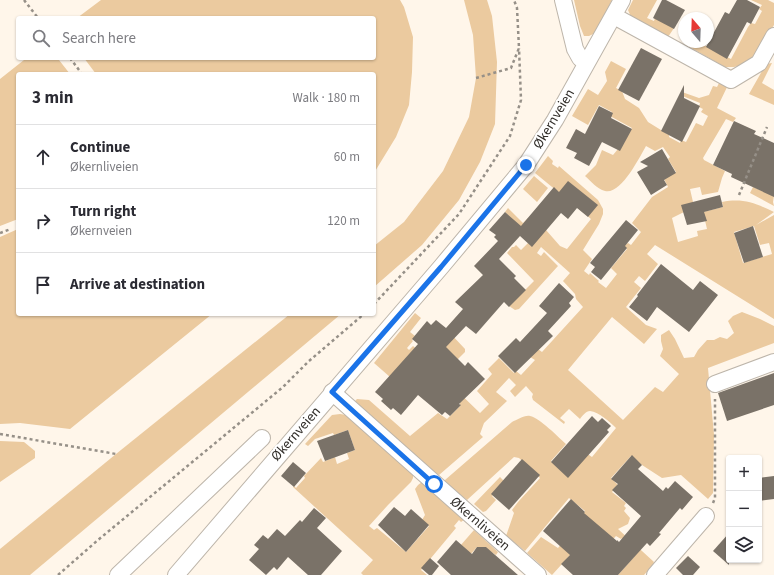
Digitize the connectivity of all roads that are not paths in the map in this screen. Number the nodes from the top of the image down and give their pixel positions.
1 (563, 0) edge
2 (622, 0) edge
3 (614, 16) junction
4 (774, 36) edge
5 (586, 63) junction
6 (774, 362) edge
7 (714, 384) road end
8 (332, 392) junction
9 (262, 438) dead end
10 (706, 516) road end
11 (118, 575) edge
12 (176, 575) edge
13 (538, 575) edge
14 (655, 575) edge

1 - 5 street
2 - 3 street, Økernveien
3 - 4 street
3 - 5 street, Økernveien
5 - 8 street, Økernveien
6 - 7 street
8 - 12 street, Økernveien
8 - 13 street, Økernliveien
9 - 11 street
10 - 14 street

